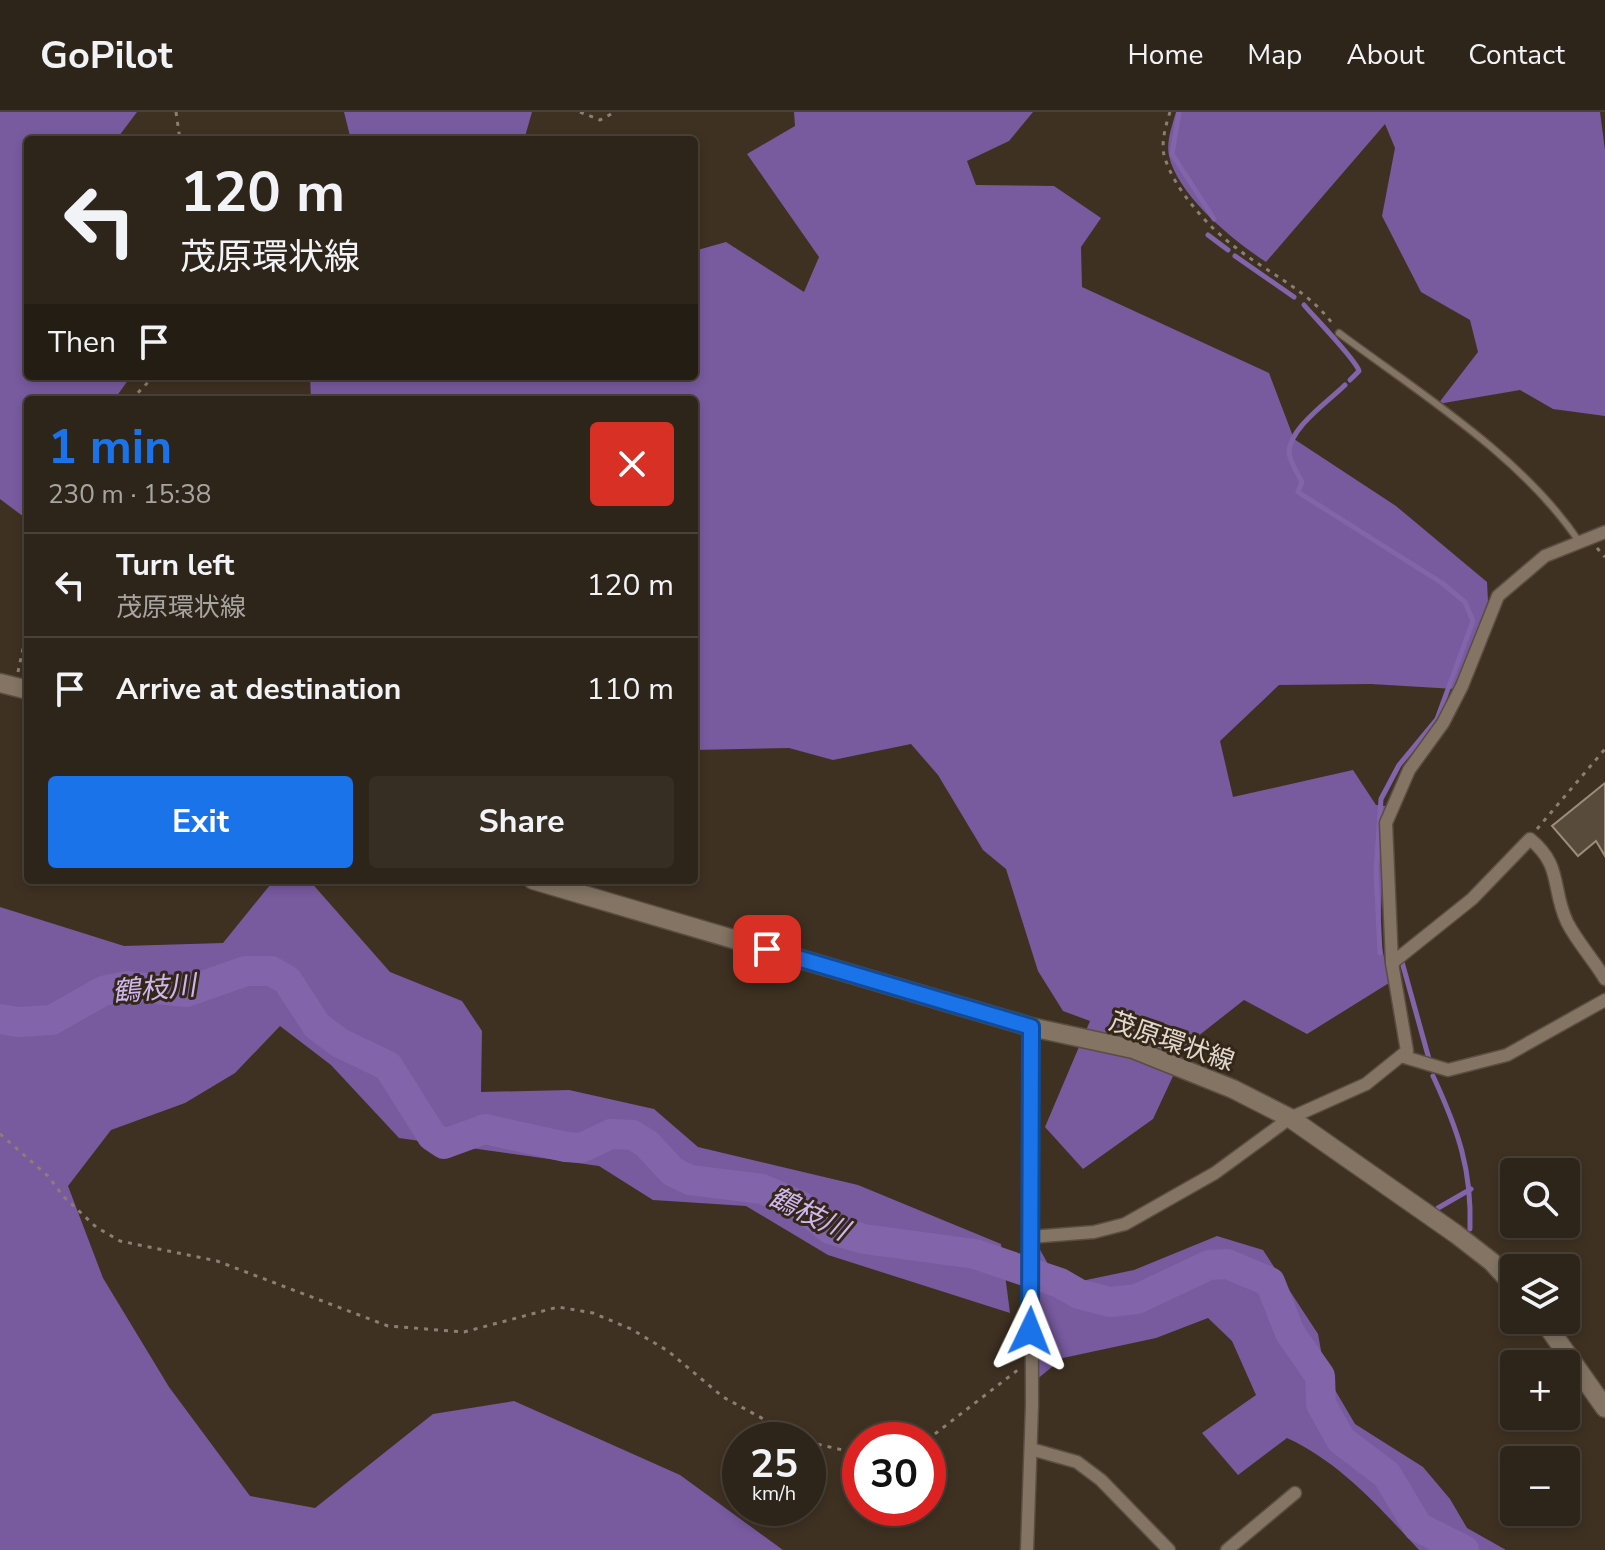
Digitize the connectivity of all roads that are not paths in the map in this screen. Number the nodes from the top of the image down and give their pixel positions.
1 (1339, 333) road end
2 (1605, 532) edge
3 (1580, 543) junction
4 (547, 884) edge
5 (1392, 963) junction
6 (1605, 979) edge
7 (1605, 1000) edge
8 (1031, 1027) junction
9 (1401, 1056) junction
10 (1290, 1118) junction
11 (1031, 1242) junction
12 (1500, 1271) edge
13 (1553, 1334) edge
14 (1605, 1408) edge
15 (1031, 1449) junction
16 (1295, 1493) dead end
17 (1027, 1550) edge
18 (1169, 1550) edge
19 (1227, 1550) edge

1 - 3 lane
2 - 3 street
3 - 5 street
4 - 8 main road, 茂原環状線
5 - 6 street
5 - 9 street
7 - 9 street
8 - 10 main road, 茂原環状線
8 - 11 street
9 - 10 street
10 - 11 street
10 - 12 main road, 茂原環状線
11 - 15 street
13 - 14 main road
15 - 17 street
15 - 18 street
16 - 19 street

